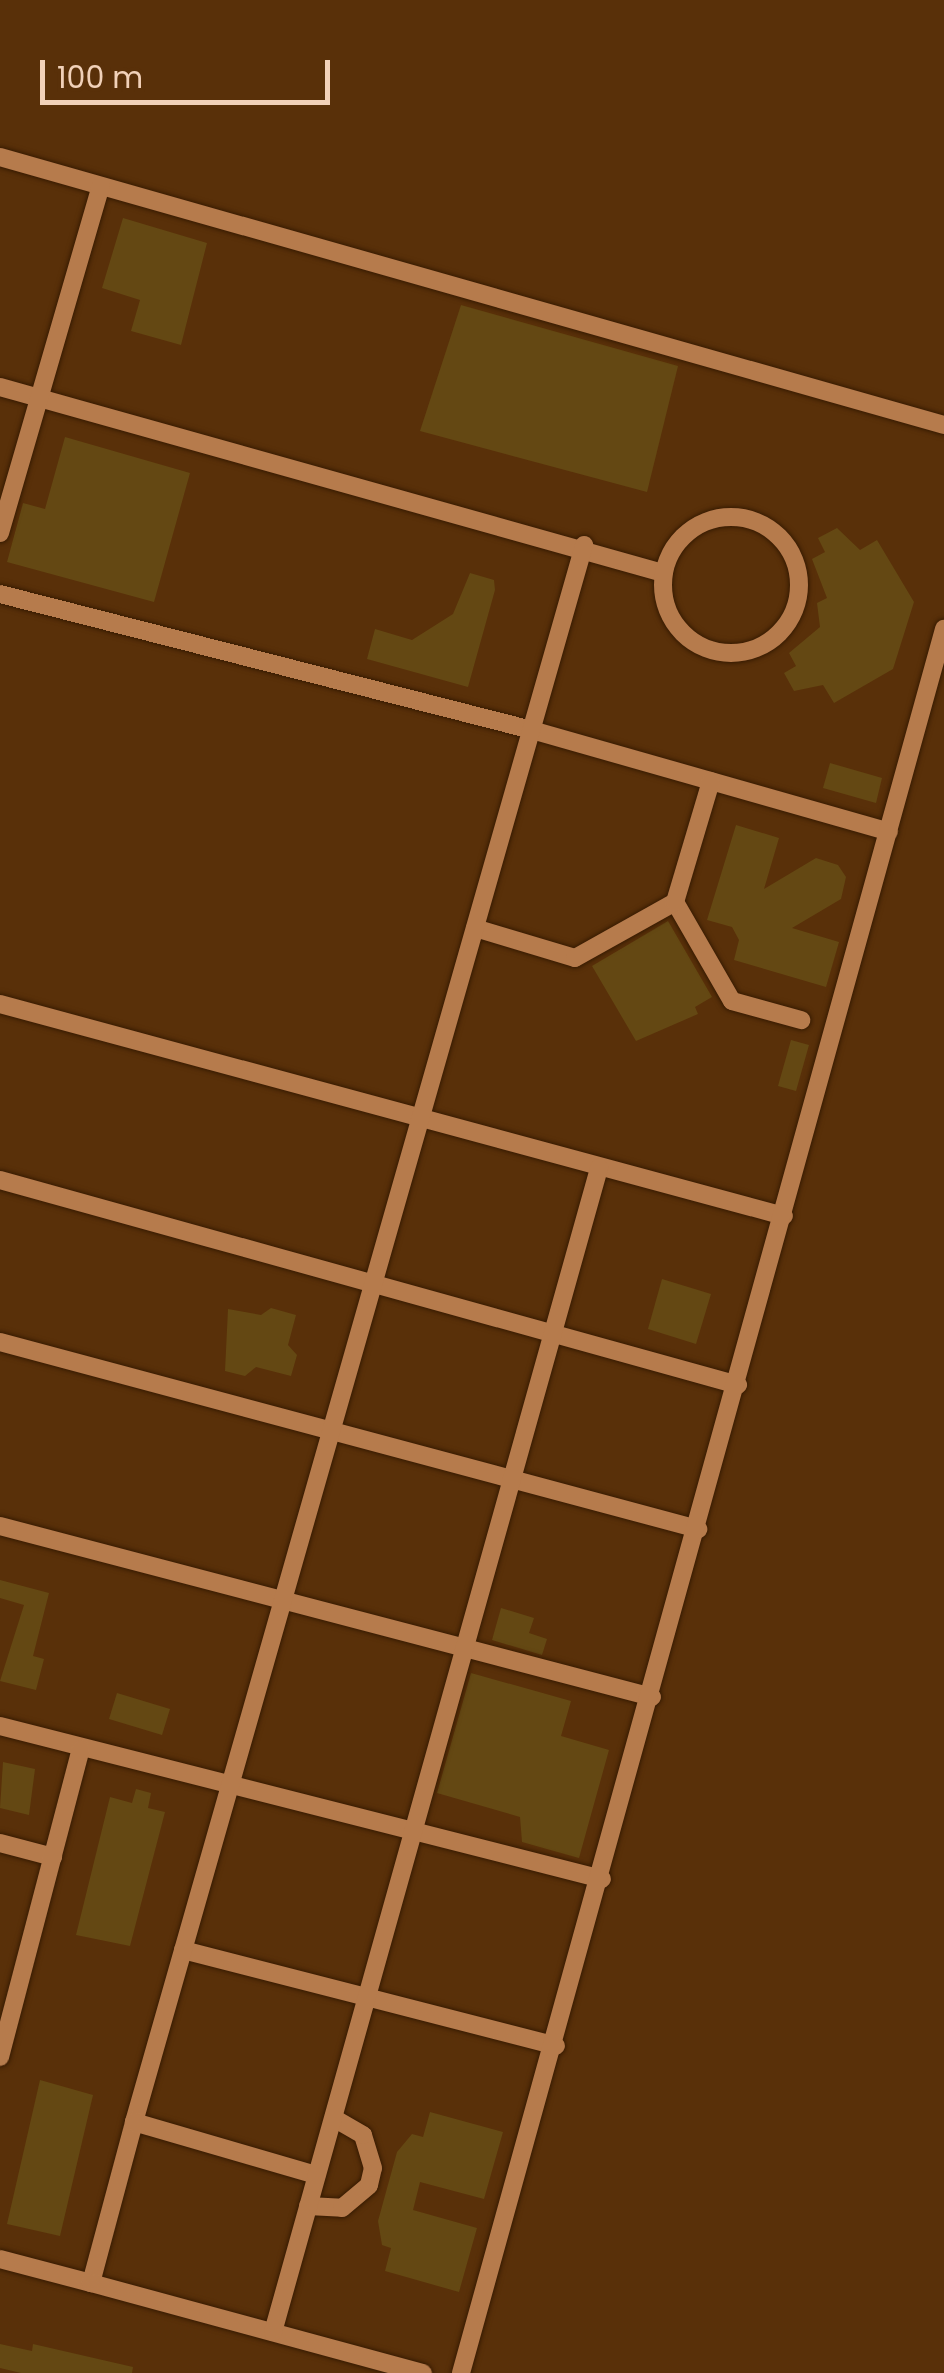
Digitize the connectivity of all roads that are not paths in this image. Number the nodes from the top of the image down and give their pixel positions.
1 (0, 157) edge
2 (101, 186) junction
3 (0, 387) edge
4 (38, 397) junction
5 (944, 425) edge
6 (0, 533) edge
7 (584, 545) junction
8 (663, 572) junction
9 (0, 594) edge
10 (944, 629) edge
11 (532, 730) junction
12 (711, 781) junction
13 (888, 832) junction
14 (675, 902) junction
15 (475, 928) junction
16 (0, 1004) edge
17 (801, 1020) dead end
18 (419, 1122) junction
19 (599, 1168) junction
20 (0, 1180) edge
21 (784, 1216) junction
22 (375, 1278) junction
23 (555, 1331) junction
24 (0, 1342) edge
25 (738, 1385) junction
26 (330, 1434) junction
27 (516, 1482) junction
28 (0, 1526) edge
29 (698, 1529) junction
30 (282, 1601) junction
31 (467, 1649) junction
32 (652, 1697) junction
33 (0, 1726) edge
34 (81, 1748) junction
35 (230, 1784) junction
36 (413, 1834) junction
37 (0, 1843) edge
38 (52, 1857) junction
39 (602, 1878) junction
40 (183, 1950) junction
41 (0, 1975) edge
42 (20, 1980) junction
43 (369, 1994) junction
44 (556, 2046) junction
45 (0, 2057) edge
46 (333, 2118) junction
47 (134, 2122) junction
48 (316, 2175) junction
49 (308, 2206) junction
50 (0, 2259) edge
51 (91, 2282) junction
52 (273, 2332) junction
53 (422, 2373) edge
54 (460, 2373) edge

1 - 2 lane
2 - 4 lane
2 - 5 lane
3 - 4 lane
4 - 6 lane
4 - 7 lane
7 - 8 lane
7 - 11 lane
8 - 8 lane
9 - 11 lane
10 - 13 lane
11 - 12 lane
11 - 15 lane
12 - 13 lane
12 - 14 lane
13 - 21 lane
14 - 15 lane
14 - 17 lane
15 - 18 lane
16 - 18 lane
18 - 19 lane
18 - 22 lane
19 - 21 lane
19 - 23 lane
20 - 22 lane
21 - 25 lane
22 - 23 lane
22 - 26 lane
23 - 25 lane
23 - 27 lane
24 - 26 lane
25 - 29 lane
26 - 27 lane
26 - 30 lane
27 - 29 lane
27 - 31 lane
28 - 30 lane
29 - 32 lane
30 - 31 lane
30 - 35 lane
31 - 32 lane
31 - 36 lane
32 - 39 lane
33 - 34 lane
34 - 35 lane
34 - 38 lane
35 - 36 lane
35 - 40 lane
36 - 39 lane
36 - 43 lane
37 - 38 lane
38 - 42 lane
39 - 44 lane
40 - 43 lane
40 - 47 lane
41 - 42 lane
42 - 45 lane
43 - 44 lane
43 - 46 lane
44 - 54 lane
46 - 48 lane
46 - 49 lane
47 - 48 lane
47 - 51 lane
48 - 49 lane
49 - 52 lane
50 - 51 lane
51 - 52 lane
52 - 53 lane

